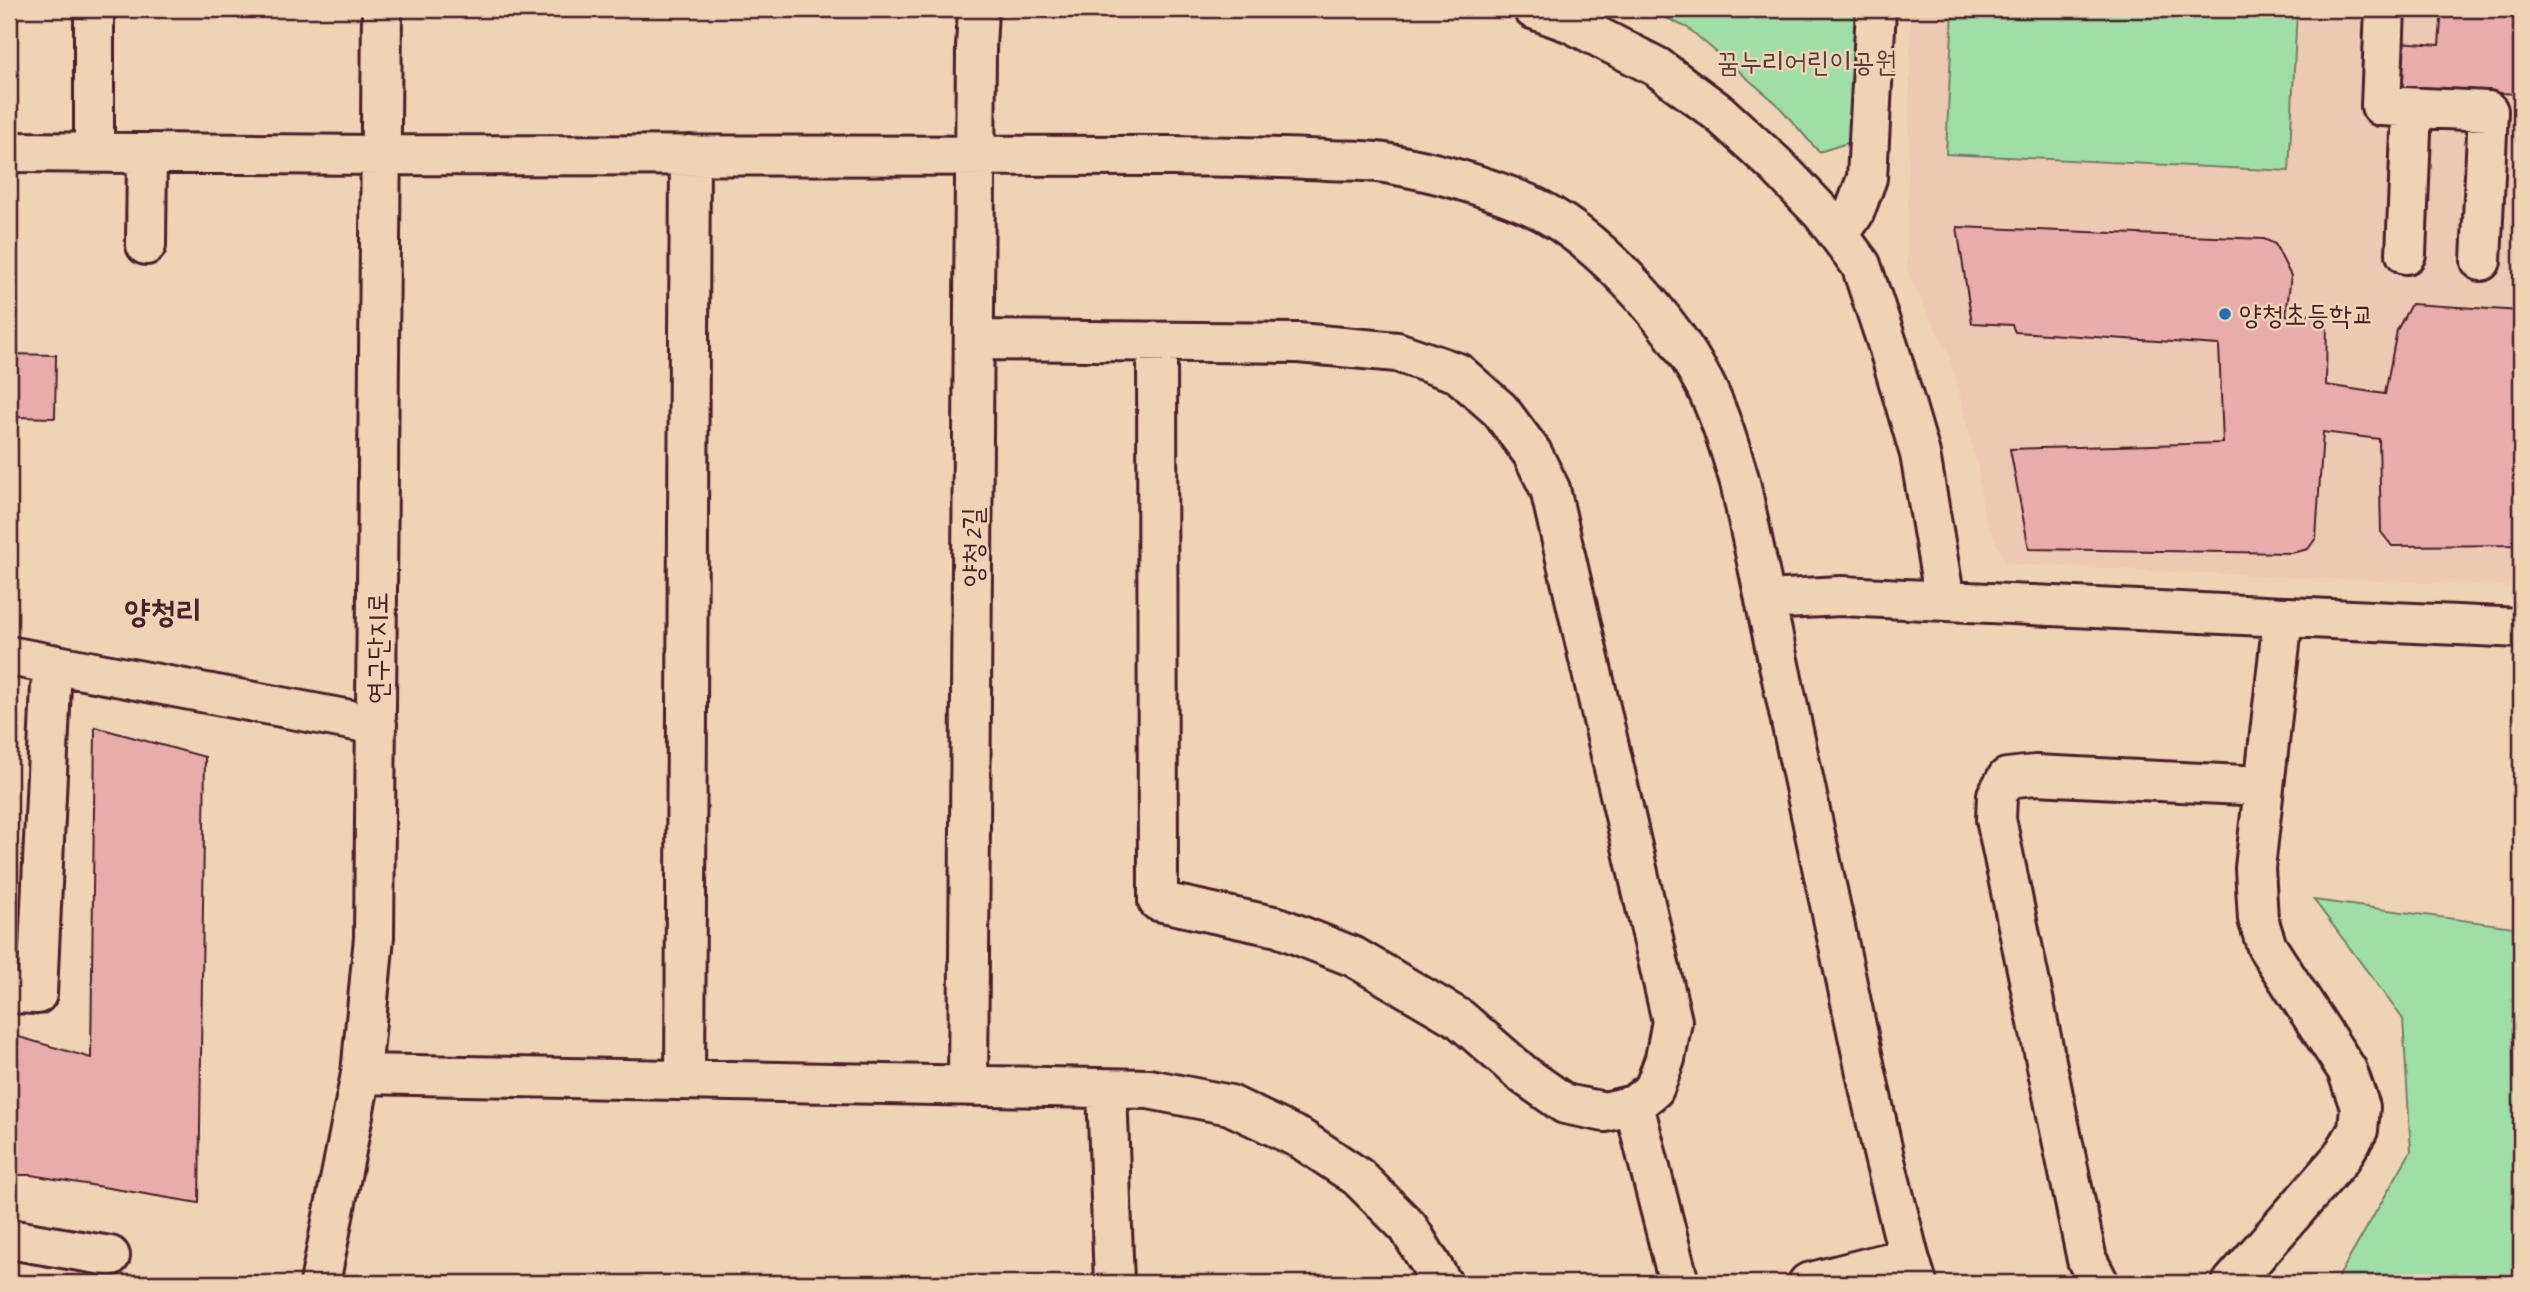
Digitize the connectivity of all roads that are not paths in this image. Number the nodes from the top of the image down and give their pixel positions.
1 (94, 9) edge
2 (382, 9) edge
3 (978, 9) edge
4 (1533, 9) edge
5 (1876, 9) edge
6 (2385, 9) edge
7 (2412, 108) junction
8 (9, 152) edge
9 (94, 153) junction
10 (147, 153) junction
11 (382, 155) junction
12 (690, 155) junction
13 (975, 156) junction
14 (1839, 235) junction
15 (146, 245) dead end
16 (2406, 254) dead end
17 (2482, 261) dead end
18 (974, 341) junction
19 (1157, 342) junction
20 (1765, 600) junction
21 (1945, 601) junction
22 (2283, 617) junction
23 (2521, 628) edge
24 (9, 656) edge
25 (52, 664) junction
26 (377, 725) junction
27 (2264, 786) junction
28 (9, 993) edge
29 (361, 1074) junction
30 (685, 1080) junction
31 (968, 1086) junction
32 (1107, 1089) junction
33 (1634, 1105) junction
34 (9, 1239) edge
35 (110, 1256) dead end
36 (1913, 1270) edge
37 (1122, 1282) edge
38 (320, 1283) edge
39 (1442, 1283) edge
40 (1679, 1283) edge
41 (1808, 1283) edge
42 (2099, 1283) edge
43 (2232, 1283) edge

1 - 9 street
2 - 11 street, 연구단지로
3 - 13 street, 양청2길
4 - 14 street
5 - 14 street
6 - 7 street
7 - 16 street
7 - 17 street
8 - 9 street
9 - 10 street
10 - 11 street
10 - 15 street
11 - 12 street
11 - 26 street, 연구단지로
12 - 13 street
12 - 30 street
13 - 18 street, 양청2길
13 - 20 street
14 - 21 street
18 - 19 street
18 - 31 street, 양청2길
19 - 33 street
19 - 33 street
20 - 21 street
20 - 36 street
21 - 22 street
22 - 23 street
22 - 27 street
24 - 25 street
25 - 26 street
25 - 28 street
26 - 29 street, 연구단지로
27 - 42 street
27 - 43 street
29 - 30 street
29 - 38 street, 연구단지로
30 - 31 street
31 - 32 street
32 - 37 street
32 - 39 street
33 - 40 street
34 - 35 street
36 - 41 street

